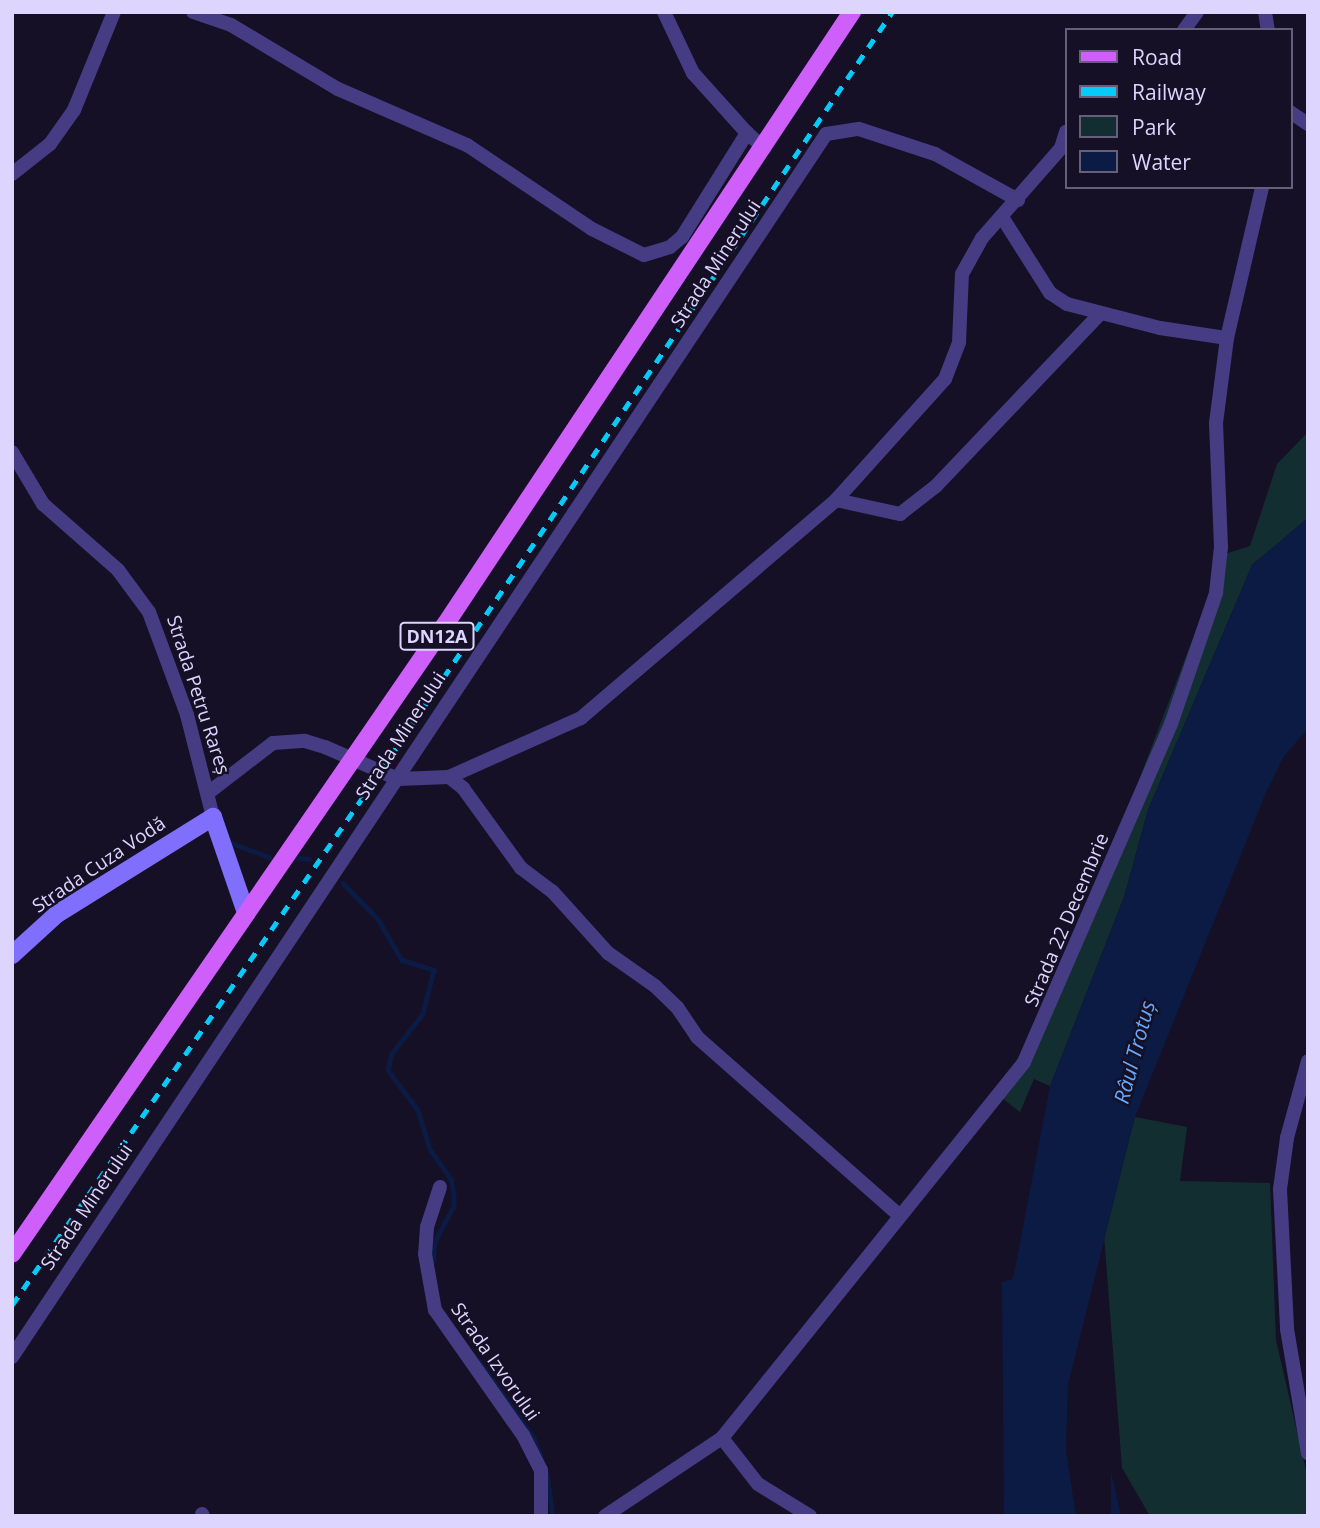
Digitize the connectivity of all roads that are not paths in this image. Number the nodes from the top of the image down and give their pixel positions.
1 (114, 12) edge
2 (193, 12) edge
3 (664, 12) edge
4 (852, 12) edge
5 (1197, 12) edge
6 (1185, 28) edge
7 (1292, 113) edge
8 (1308, 124) edge
9 (747, 133) junction
10 (1064, 138) edge
11 (764, 148) junction
12 (12, 174) edge
13 (1262, 189) edge
14 (1018, 200) junction
15 (1002, 217) junction
16 (1099, 315) junction
17 (1227, 338) junction
18 (12, 452) edge
19 (836, 499) junction
20 (352, 760) junction
21 (449, 777) junction
22 (398, 779) junction
23 (208, 793) junction
24 (213, 817) junction
25 (246, 913) junction
26 (14, 950) edge
27 (1308, 1061) edge
28 (440, 1187) dead end
29 (898, 1214) junction
30 (12, 1254) edge
31 (12, 1357) edge
32 (722, 1438) junction
33 (1308, 1453) edge
34 (781, 1509) edge
35 (541, 1516) edge
36 (605, 1516) edge
37 (810, 1516) edge

1 - 12 street
2 - 9 street
3 - 9 street
4 - 11 main road, Strada Minerului / DN12A
5 - 6 street
7 - 8 street
9 - 11 street
10 - 14 street
11 - 20 main road, Strada Minerului / DN12A
13 - 17 street, Strada 22 Decembrie
14 - 15 street
14 - 22 street, Strada Minerului
15 - 16 street
15 - 19 street
16 - 17 street
16 - 19 street
17 - 29 street, Strada 22 Decembrie
18 - 23 street, Strada Petru Rareș
19 - 21 street
20 - 22 street
20 - 23 street
20 - 25 main road, Strada Minerului / DN12A
21 - 22 street
21 - 29 street
22 - 31 street, Strada Minerului
23 - 24 street, Strada Petru Rareș
24 - 25 street, Strada Petru Rareș
24 - 26 street, Strada Cuza Vodă
25 - 30 main road, Strada Minerului / DN12A
27 - 33 street
28 - 35 street, Strada Izvorului
29 - 32 street, Strada 22 Decembrie
32 - 34 street
32 - 36 street, Strada 22 Decembrie
34 - 37 street

